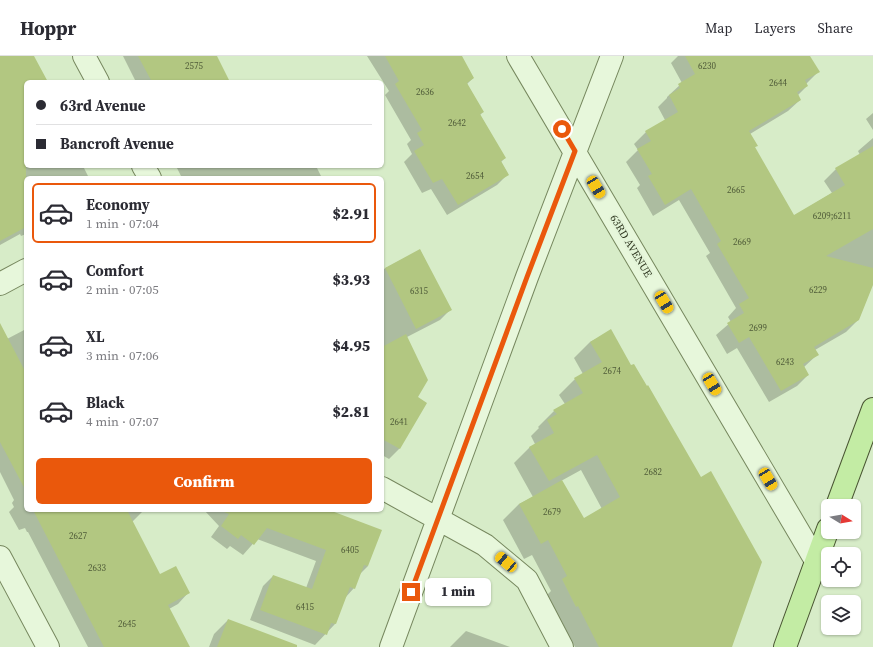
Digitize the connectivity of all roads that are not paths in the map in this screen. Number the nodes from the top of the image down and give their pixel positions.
1 (84, 56) edge
2 (518, 56) edge
3 (612, 56) edge
4 (97, 80) edge
5 (575, 151) junction
6 (24, 271) edge
7 (0, 284) edge
8 (873, 409) edge
9 (384, 489) edge
10 (840, 499) edge
11 (438, 519) junction
12 (825, 539) edge
13 (0, 557) edge
14 (816, 561) junction
15 (48, 647) edge
16 (391, 647) edge
17 (562, 647) edge
18 (785, 647) edge

1 - 4 street
2 - 5 street, 63RD AVENUE
3 - 5 street
5 - 11 street
5 - 14 street, 63RD AVENUE
6 - 7 street
8 - 10 main road
9 - 11 street
11 - 16 street
11 - 17 street
12 - 14 main road
13 - 15 street
14 - 18 main road

